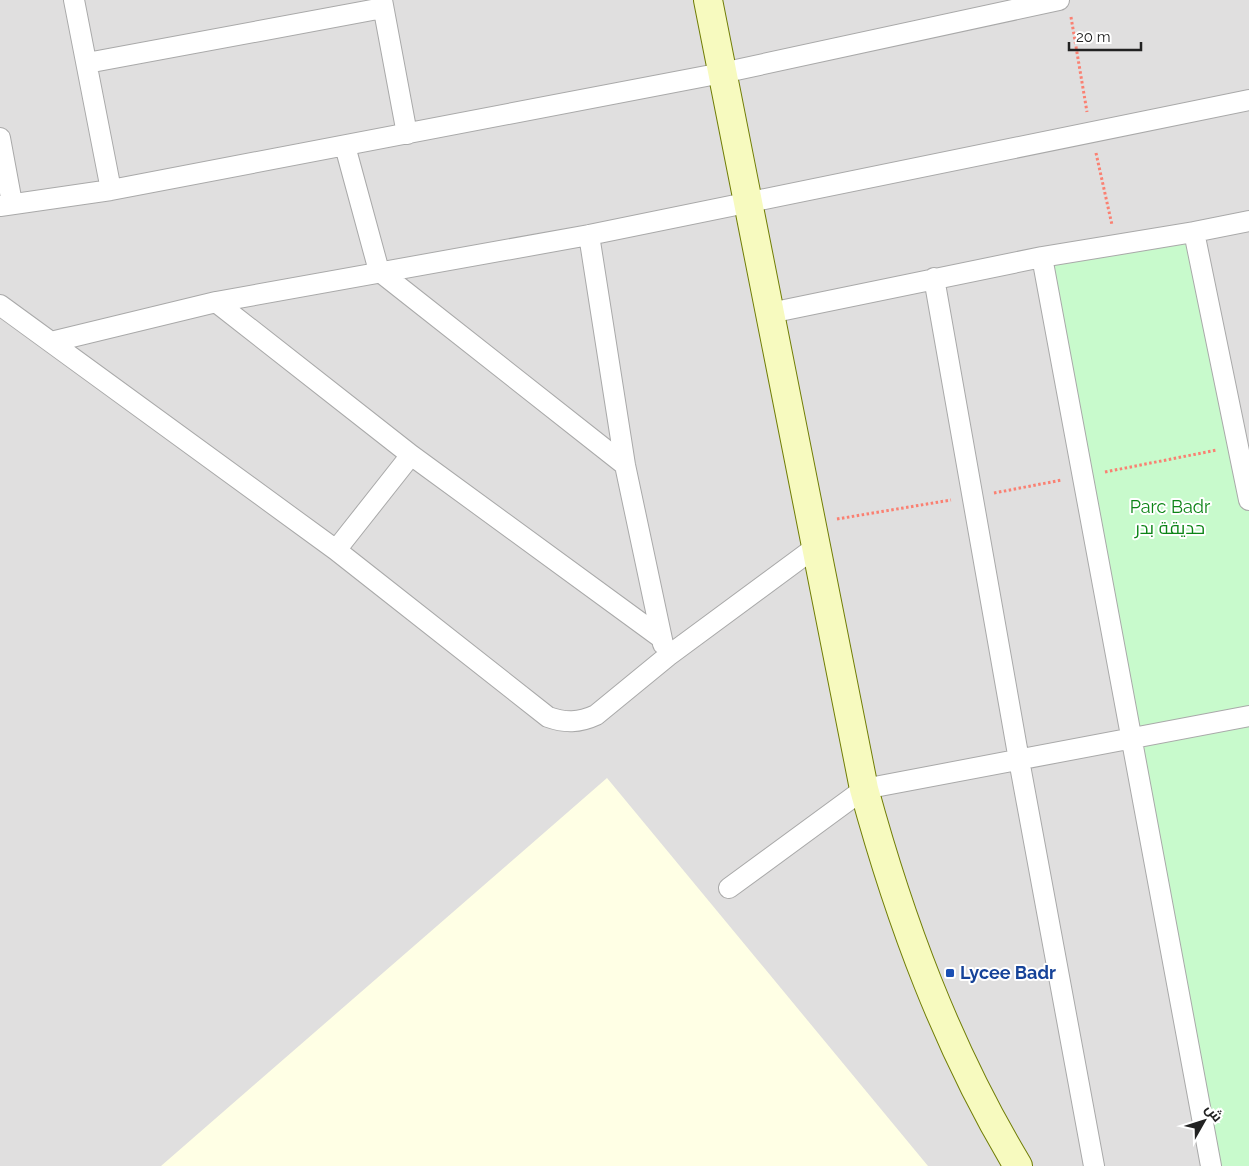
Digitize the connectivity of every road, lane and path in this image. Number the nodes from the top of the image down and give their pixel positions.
1 (74, 0) edge
2 (708, 0) edge
3 (1059, 0) edge
4 (382, 4) edge
5 (87, 63) junction
6 (722, 73) junction
7 (1249, 100) edge
8 (407, 134) junction
9 (0, 138) edge
10 (345, 146) junction
11 (112, 190) junction
12 (748, 202) junction
13 (6, 204) edge
14 (1249, 221) edge
15 (1194, 232) junction
16 (589, 235) junction
17 (1042, 257) junction
18 (379, 271) junction
19 (934, 278) junction
20 (216, 302) junction
21 (0, 305) edge
22 (770, 313) junction
23 (51, 342) junction
24 (1238, 446) junction
25 (411, 455) junction
26 (625, 465) junction
27 (1082, 476) junction
28 (973, 497) junction
29 (1249, 500) edge
30 (815, 535) junction
31 (336, 550) junction
32 (660, 637) junction
33 (668, 656) junction
34 (1249, 716) edge
35 (1130, 738) junction
36 (1019, 760) junction
37 (864, 789) junction
38 (728, 888) dead end
39 (1018, 1166) edge
40 (1094, 1166) edge
41 (1211, 1166) edge

1 - 5 street
2 - 6 street
3 - 6 street
4 - 5 street
4 - 8 street
5 - 11 street
6 - 8 street
6 - 12 street
7 - 12 street
8 - 10 street
9 - 13 street
10 - 11 street
10 - 18 street
11 - 13 street
12 - 16 street
12 - 22 street
14 - 15 street
15 - 17 street
15 - 24 street
16 - 18 street
16 - 26 street
17 - 19 street
17 - 27 street
18 - 20 street
18 - 26 street
19 - 22 street
19 - 28 street
20 - 23 street
20 - 25 street
21 - 23 street
22 - 30 street
23 - 31 street
24 - 27 path
24 - 29 street
25 - 31 street
25 - 32 street
26 - 32 street
27 - 28 path
27 - 35 street
28 - 30 path
28 - 36 street
30 - 33 street
30 - 37 street
31 - 33 street
32 - 33 street
34 - 35 street
35 - 36 street
35 - 41 street
36 - 37 street
36 - 40 street
37 - 38 street
37 - 39 street

